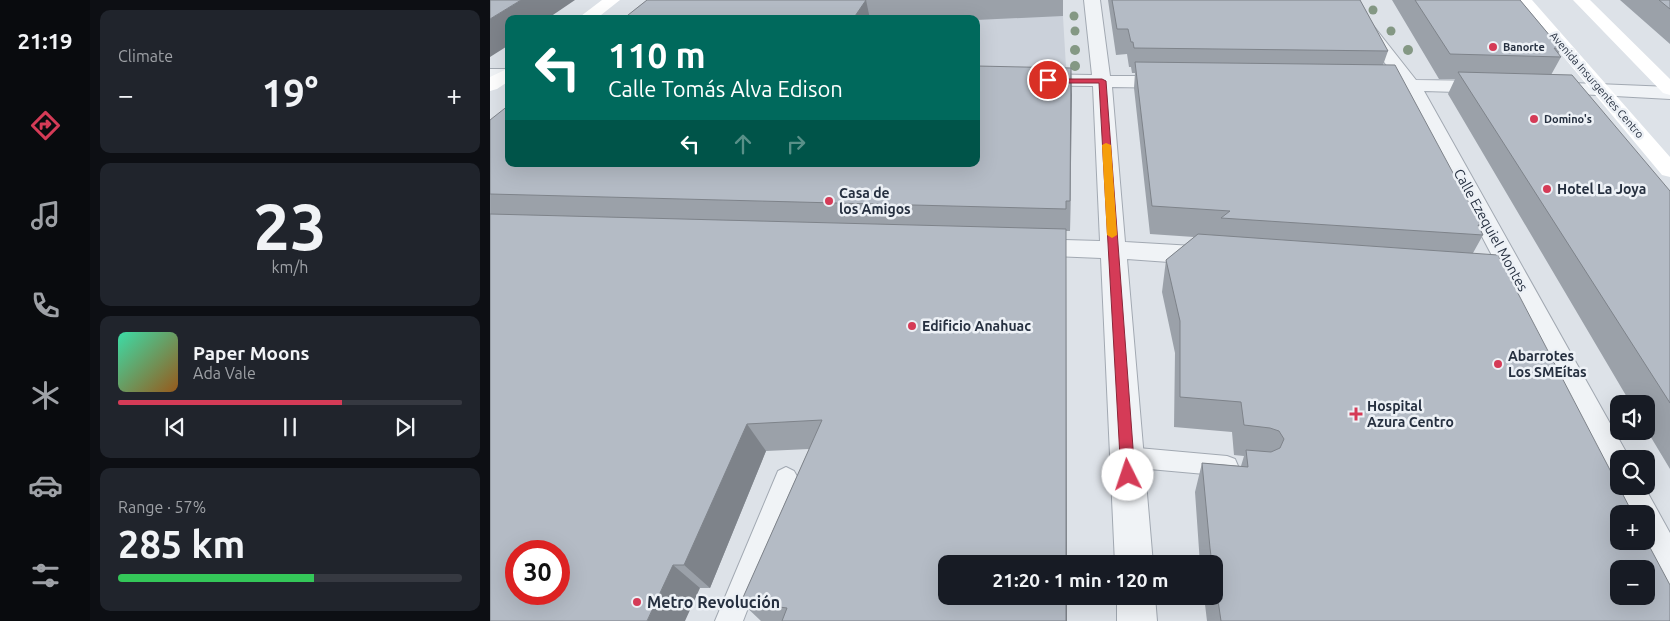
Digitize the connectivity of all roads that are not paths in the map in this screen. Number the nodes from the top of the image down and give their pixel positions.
1 (612, 0) edge
2 (1092, 0) edge
3 (1345, 0) edge
4 (1524, 0) edge
5 (1581, 0) edge
6 (591, 15) edge
7 (504, 73) edge
8 (980, 79) edge
9 (1102, 81) junction
10 (1186, 82) edge
11 (1353, 84) edge
12 (490, 85) edge
13 (1411, 85) junction
14 (1507, 87) edge
15 (1526, 88) edge
16 (1602, 90) junction
17 (1670, 91) edge
18 (1670, 170) edge
19 (1007, 246) edge
20 (1113, 250) junction
21 (1232, 258) edge
22 (1450, 273) edge
23 (1517, 278) junction
24 (1610, 455) edge
25 (1127, 457) junction
26 (1249, 468) edge
27 (786, 478) dead end
28 (1655, 542) edge
29 (1133, 555) edge
30 (1670, 571) edge
31 (1136, 605) edge
32 (729, 621) edge
33 (1137, 621) edge

1 - 6 main road
2 - 9 street
3 - 13 street, Calle Ezequiel Montes
4 - 16 main road, Avenida Insurgentes Centro
5 - 17 main road
7 - 12 main road
8 - 9 street
9 - 10 street
9 - 20 street
11 - 13 street
13 - 14 street
13 - 23 street, Calle Ezequiel Montes
15 - 16 street
16 - 17 street
16 - 18 main road, Avenida Insurgentes Centro
19 - 20 street
20 - 21 street
20 - 25 street
22 - 23 street
23 - 24 street, Calle Ezequiel Montes
25 - 26 lane
25 - 29 street
27 - 32 lane
28 - 30 street
31 - 33 street

